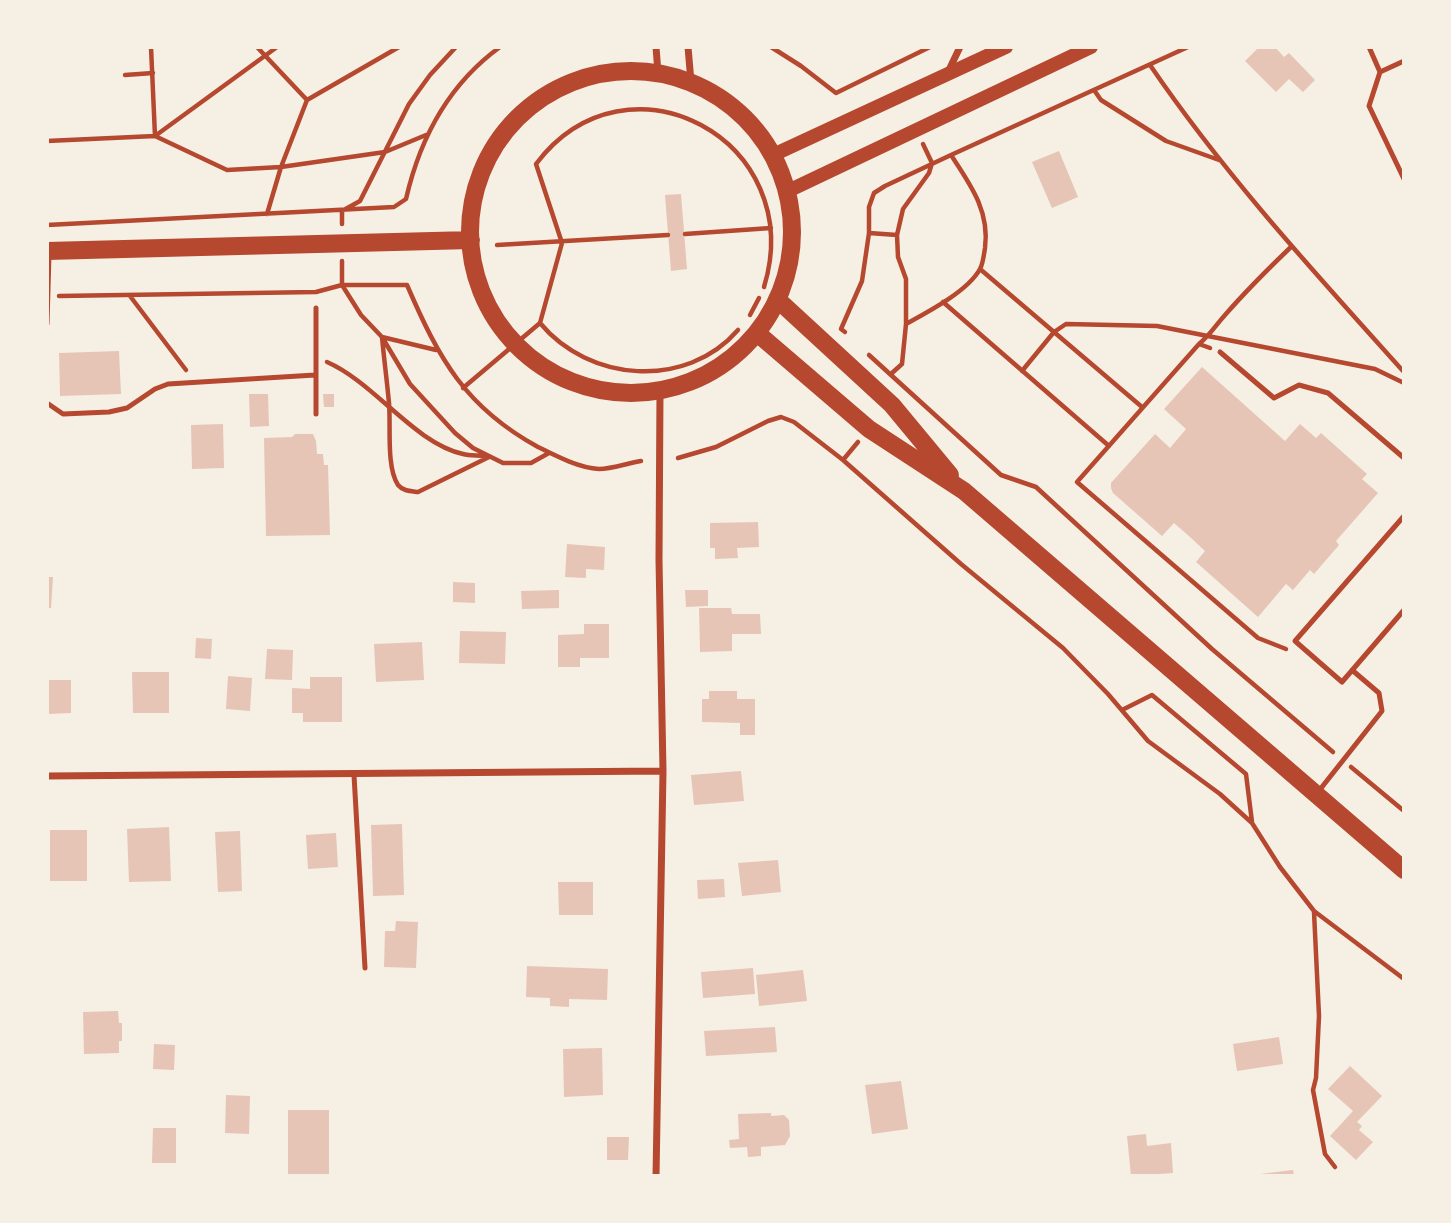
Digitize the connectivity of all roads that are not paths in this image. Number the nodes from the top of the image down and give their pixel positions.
1 (656, 47) edge
2 (688, 47) edge
3 (960, 47) edge
4 (1006, 47) edge
5 (1091, 47) edge
6 (1369, 47) edge
7 (1404, 61) edge
8 (1380, 72) junction
9 (658, 73) junction
10 (946, 74) junction
11 (691, 82) junction
12 (773, 155) junction
13 (1404, 179) edge
14 (788, 191) junction
15 (471, 240) junction
16 (48, 251) edge
17 (48, 297) edge
18 (778, 300) junction
19 (316, 309) dead end
20 (47, 324) edge
21 (757, 333) junction
22 (1220, 352) road end
23 (315, 375) junction
24 (660, 391) junction
25 (47, 403) edge
26 (316, 414) dead end
27 (1404, 458) edge
28 (964, 491) junction
29 (1404, 516) edge
30 (1404, 610) edge
31 (1352, 670) junction
32 (663, 771) junction
33 (354, 775) junction
34 (47, 776) edge
35 (1316, 794) junction
36 (1404, 870) edge
37 (365, 968) dead end
38 (656, 1176) edge

1 - 9 street
2 - 11 street
3 - 10 street
4 - 10 main road
5 - 14 main road
6 - 8 lane
7 - 8 lane
8 - 13 lane
9 - 11 main road
9 - 15 main road
10 - 12 main road
11 - 12 main road
12 - 14 main road
14 - 18 main road
15 - 16 main road
15 - 24 main road
16 - 17 lane
17 - 20 lane
18 - 21 main road
18 - 28 main road
19 - 23 lane
21 - 24 main road
21 - 28 main road
22 - 27 lane
23 - 25 lane
23 - 26 lane
24 - 32 street
28 - 35 main road
29 - 31 lane
30 - 31 lane
31 - 35 lane
32 - 33 street
32 - 38 street
33 - 34 street
33 - 37 lane
35 - 36 main road

